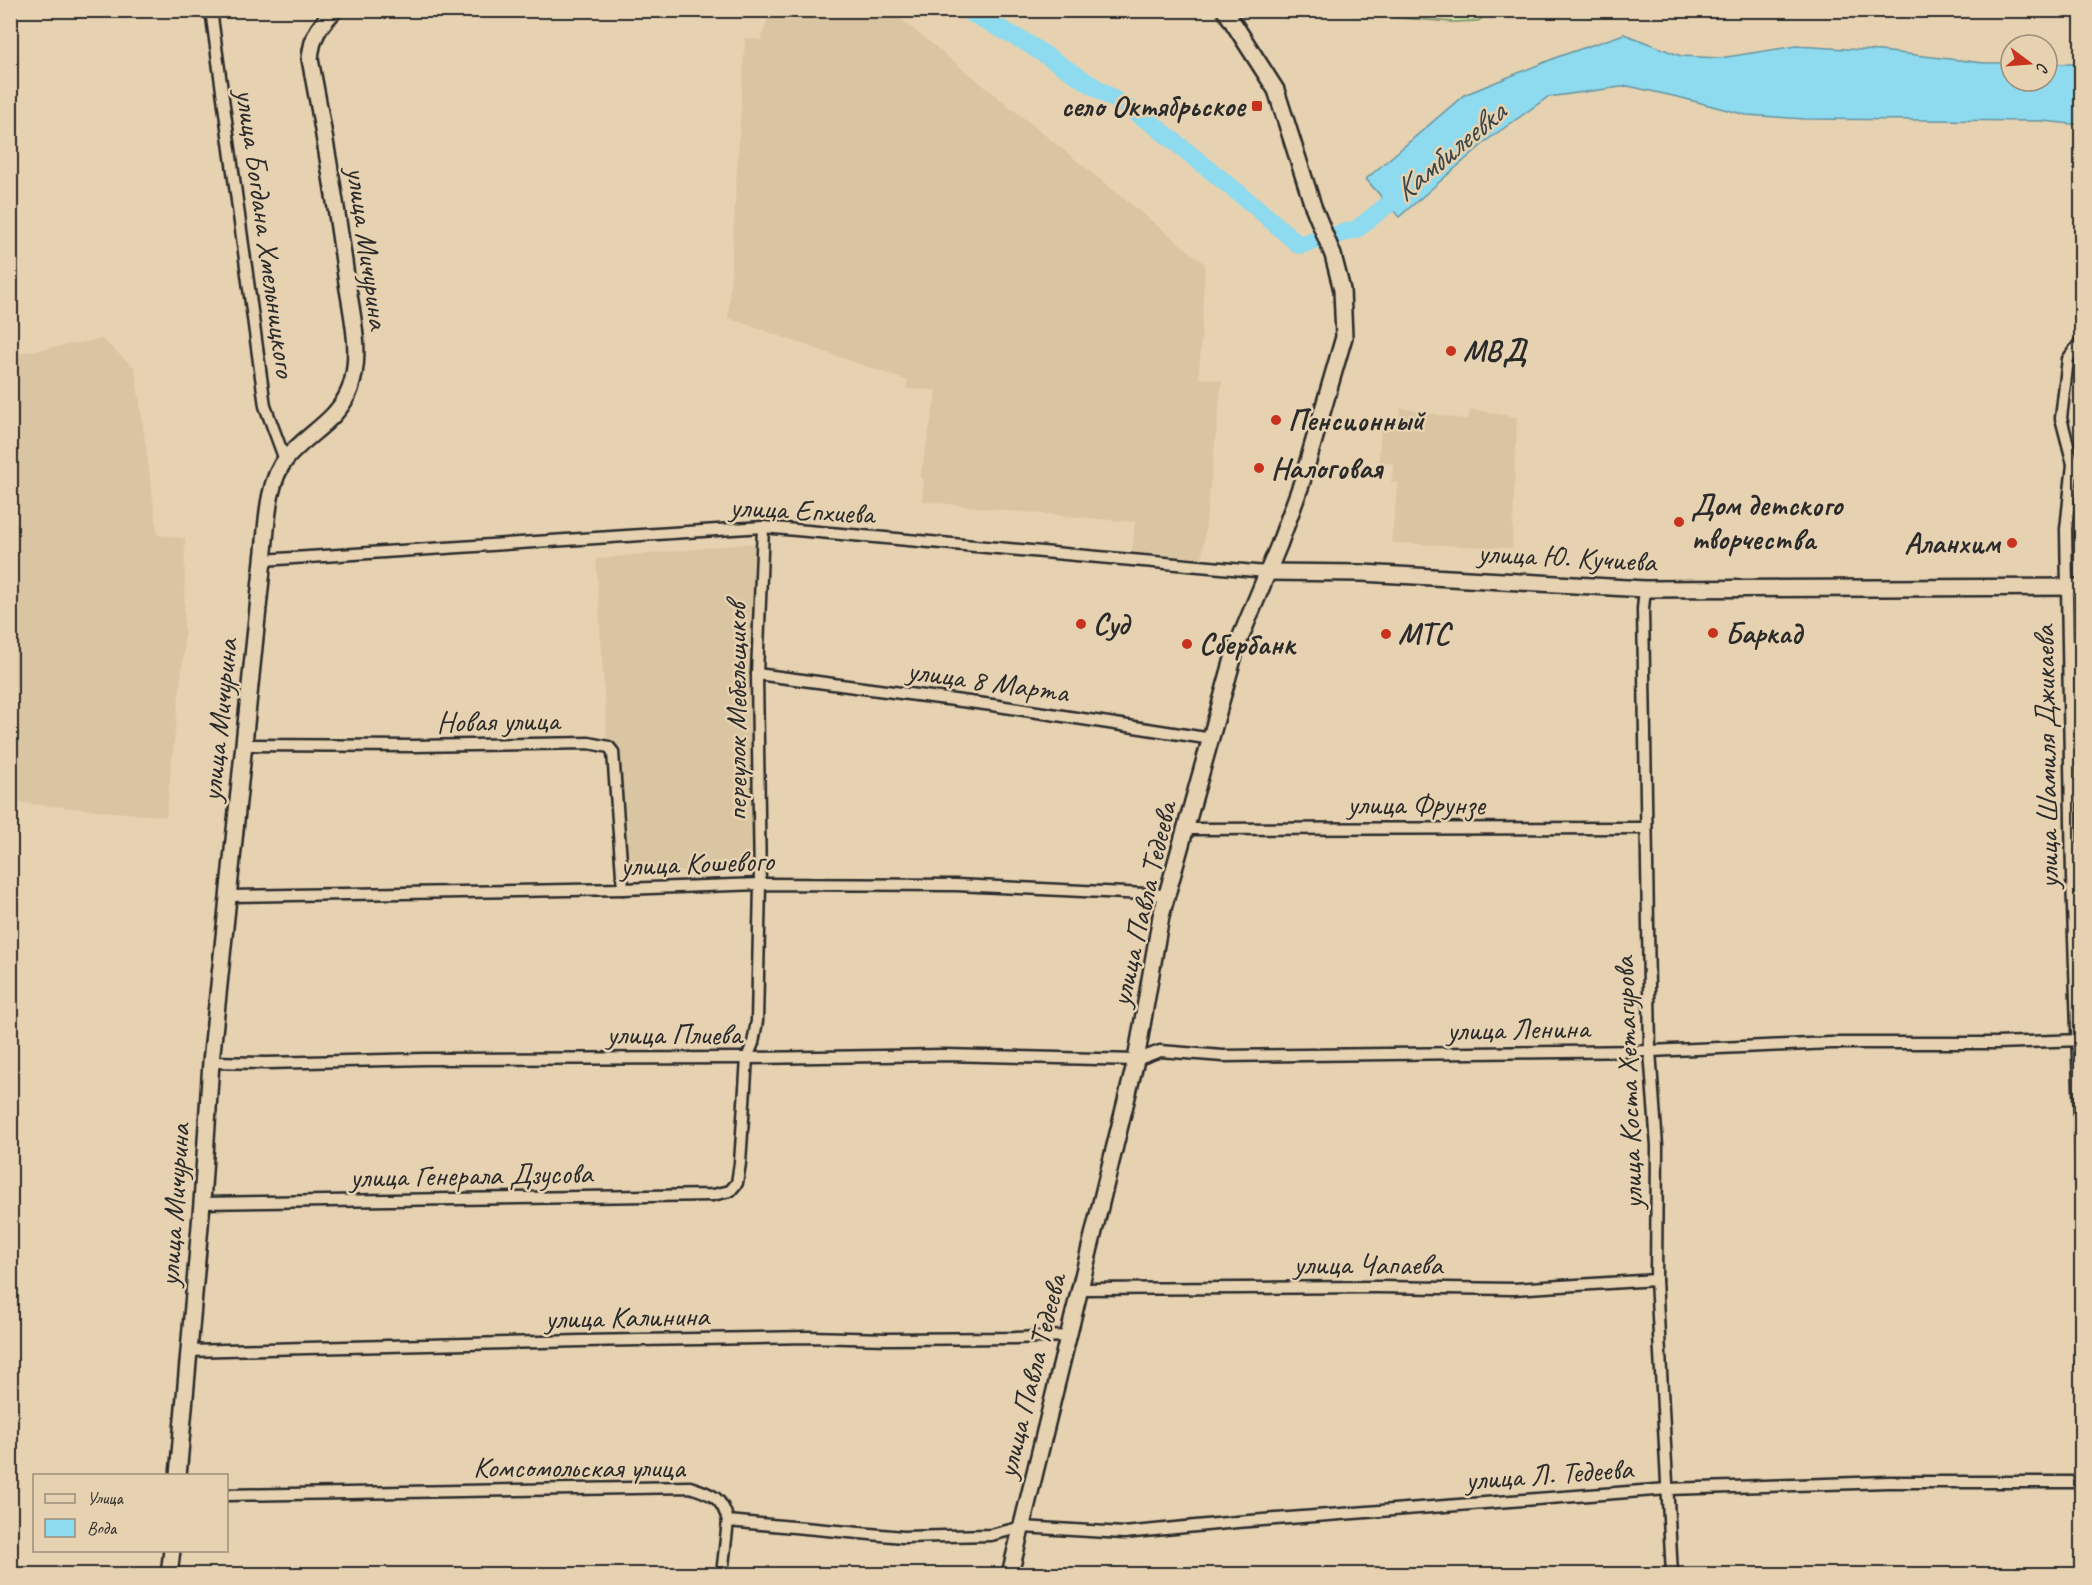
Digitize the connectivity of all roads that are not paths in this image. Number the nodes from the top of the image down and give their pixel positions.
1 (211, 10) edge
2 (335, 10) edge
3 (1225, 10) edge
4 (2082, 340) edge
5 (285, 460) junction
6 (763, 526) junction
7 (263, 560) junction
8 (1266, 572) junction
9 (2074, 587) edge
10 (1645, 589) junction
11 (757, 674) junction
12 (1212, 739) junction
13 (244, 746) junction
14 (1645, 828) junction
15 (1187, 829) junction
16 (760, 884) junction
17 (623, 889) junction
18 (1167, 895) junction
19 (229, 896) junction
20 (2079, 1041) edge
21 (1650, 1051) junction
22 (747, 1058) junction
23 (1136, 1060) junction
24 (211, 1062) junction
25 (2082, 1180) edge
26 (736, 1183) joint
27 (202, 1203) junction
28 (1656, 1280) junction
29 (1081, 1289) junction
30 (1067, 1336) junction
31 (189, 1351) junction
32 (178, 1474) edge
33 (2082, 1482) edge
34 (1668, 1489) junction
35 (228, 1495) edge
36 (728, 1521) junction
37 (1022, 1527) junction
38 (172, 1552) edge
39 (169, 1575) edge
40 (722, 1575) edge
41 (1010, 1575) edge
42 (1672, 1575) edge

1 - 5 street, улица Богдана Хмельницкого
2 - 5 street, улица Мичурина
3 - 8 street, улица Павла Тедеева
4 - 9 street, улица Шамиля Джикаева
5 - 7 street, улица Мичурина
6 - 7 street, улица Епхиева
6 - 8 street, улица Епхиева
6 - 11 street, переулок Мебельщиков
7 - 13 street, улица Мичурина
8 - 10 street, улица Ю. Кучиева
8 - 12 street, улица Павла Тедеева
9 - 10 street, улица Ю. Кучиева
9 - 20 street, улица Шамиля Джикаева
10 - 14 street, улица Коста Хетагурова
11 - 12 street, улица 8 Марта
11 - 16 street, переулок Мебельщиков
12 - 15 street, улица Павла Тедеева
13 - 17 street, Новая улица
13 - 19 street, улица Мичурина
14 - 15 street, улица Фрунзе
14 - 21 street, улица Коста Хетагурова
15 - 18 street, улица Павла Тедеева
16 - 17 street, улица Кошевого
16 - 18 street, улица Кошевого
16 - 22 street, переулок Мебельщиков
17 - 19 street, улица Кошевого
18 - 23 street, улица Павла Тедеева
19 - 24 street, улица Мичурина
20 - 21 street, улица Ленина
20 - 25 street, улица Шамиля Джикаева
21 - 23 street, улица Ленина
21 - 28 street, улица Коста Хетагурова
22 - 23 street, улица Плиева
22 - 24 street, улица Плиева
22 - 26 street, переулок Мебельщиков
23 - 29 street, улица Павла Тедеева
24 - 27 street, улица Мичурина
26 - 27 street, улица Генерала Дзусова
27 - 31 street, улица Мичурина
28 - 29 street, улица Чапаева
28 - 34 street, улица Коста Хетагурова
29 - 30 street, улица Павла Тедеева
30 - 31 street, улица Калинина
30 - 37 street, улица Павла Тедеева
31 - 32 street, улица Мичурина
33 - 34 street, улица Л. Тедеева
34 - 37 street, улица Л. Тедеева
34 - 42 street, улица Коста Хетагурова
35 - 36 street, Комсомольская улица
36 - 37 street
36 - 40 street
37 - 41 street, улица Павла Тедеева
38 - 39 street

